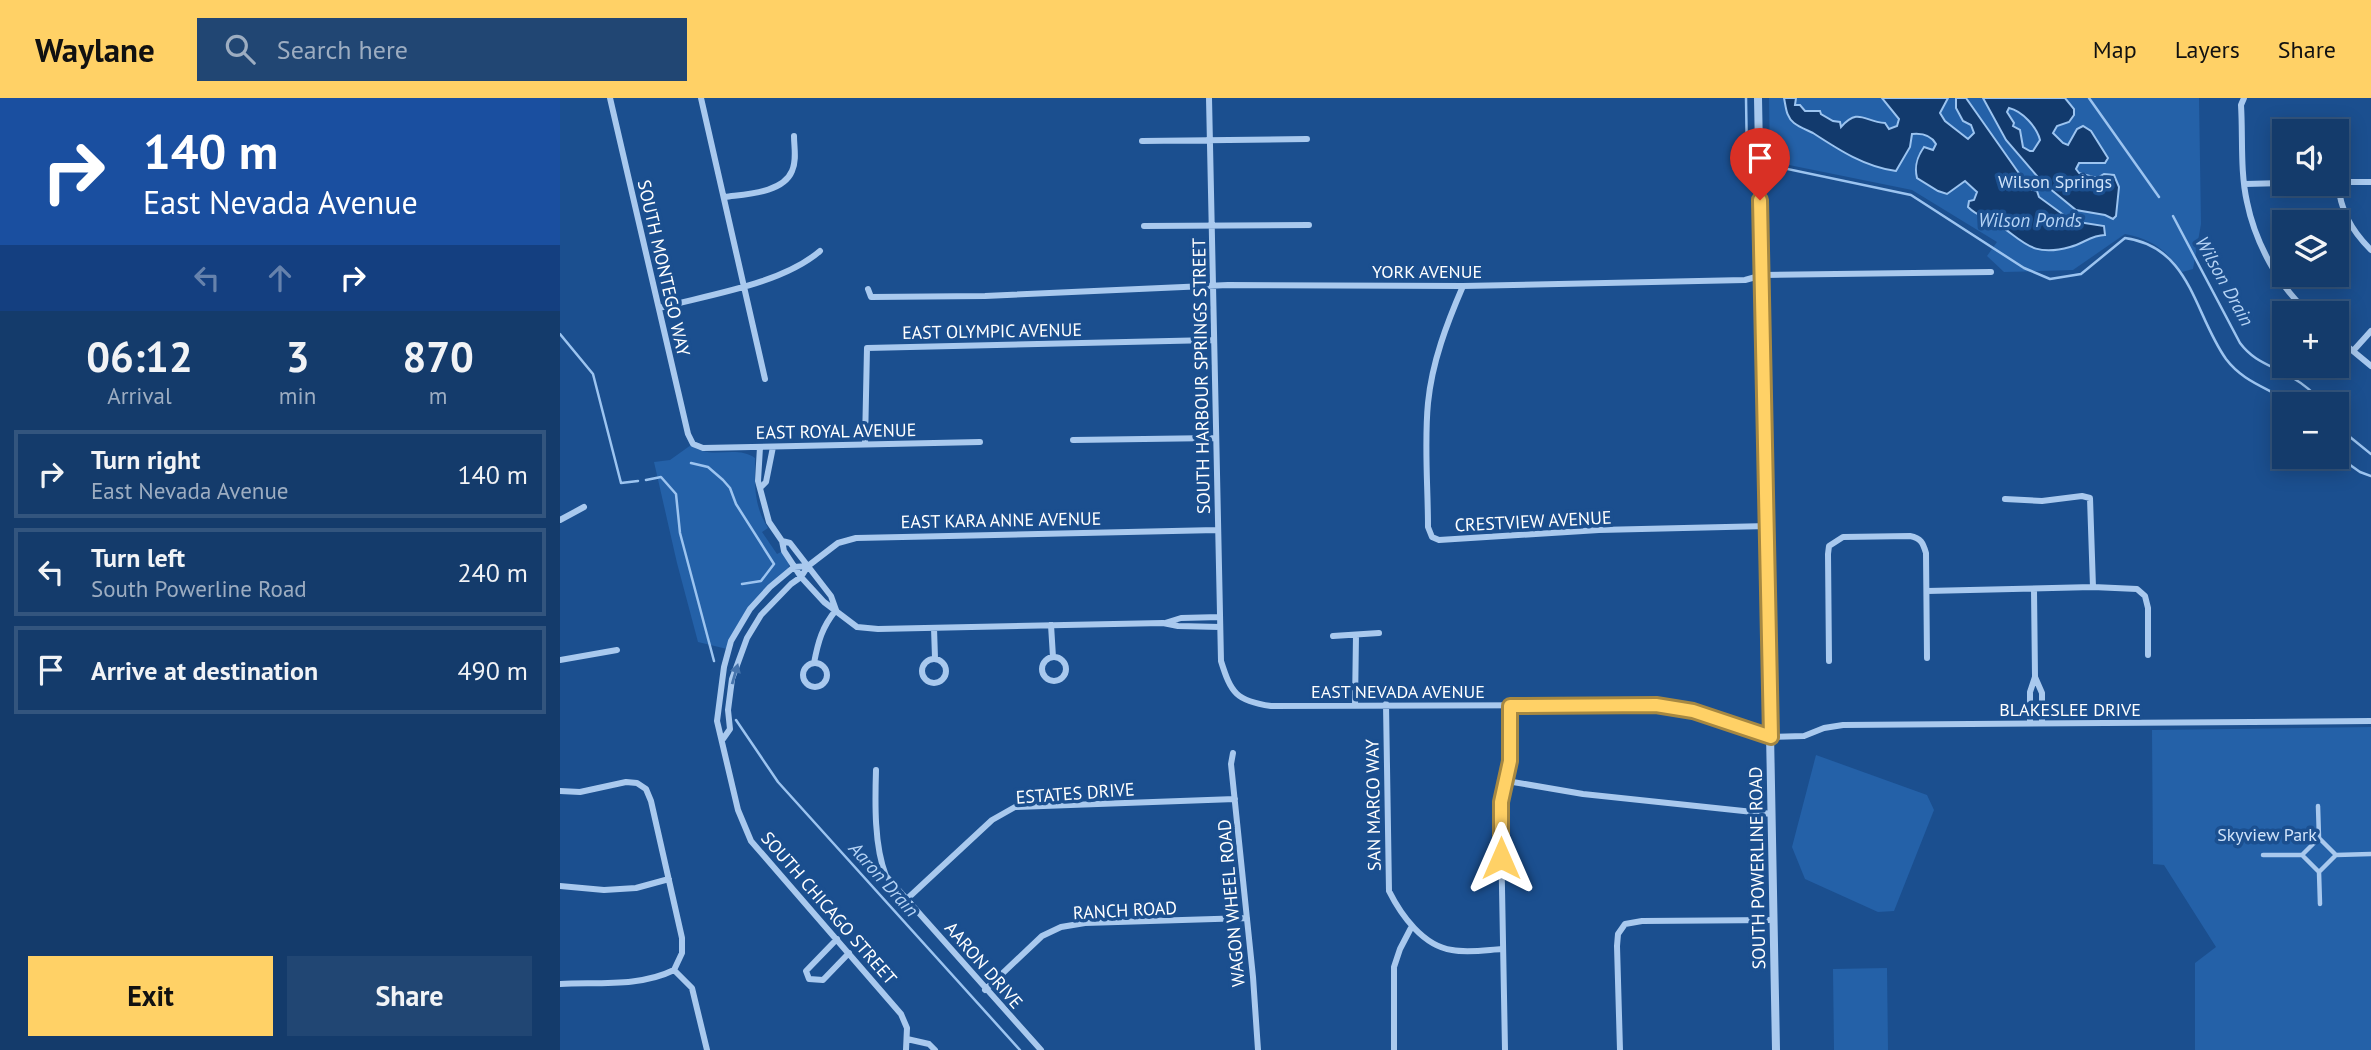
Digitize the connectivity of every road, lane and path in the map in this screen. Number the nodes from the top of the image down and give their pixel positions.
1 (610, 98) edge
2 (701, 98) edge
3 (1209, 98) edge
4 (1758, 98) edge
5 (2244, 98) edge
6 (794, 136) dead end
7 (1307, 139) dead end
8 (1210, 140) junction
9 (1142, 141) dead end
10 (2349, 182) edge
11 (2371, 182) edge
12 (2272, 183) edge
13 (2245, 184) junction
14 (2339, 196) edge
15 (725, 197) junction
16 (1212, 225) junction
17 (1309, 225) dead end
18 (1144, 226) dead end
19 (2371, 250) edge
20 (820, 251) dead end
21 (1991, 272) dead end
22 (1763, 275) junction
23 (745, 285) junction
24 (1213, 286) junction
25 (1463, 286) junction
26 (868, 289) dead end
27 (2300, 301) edge
28 (659, 308) junction
29 (2371, 331) edge
30 (1213, 340) junction
31 (2349, 348) edge
32 (2353, 351) junction
33 (2371, 366) edge
34 (765, 379) dead end
35 (1215, 438) junction
36 (1073, 440) dead end
37 (980, 442) dead end
38 (865, 443) junction
39 (693, 444) joint
40 (760, 447) junction
41 (772, 447) junction
42 (761, 487) junction
43 (2005, 499) dead end
44 (584, 507) dead end
45 (560, 520) edge
46 (1768, 526) junction
47 (1217, 530) junction
48 (782, 541) junction
49 (808, 566) junction
50 (794, 567) junction
51 (802, 577) junction
52 (2093, 587) junction
53 (2034, 590) junction
54 (1927, 592) junction
55 (836, 610) junction
56 (1220, 617) junction
57 (1163, 623) junction
58 (1051, 625) junction
59 (1220, 626) junction
60 (934, 628) junction
61 (1379, 633) dead end
62 (1356, 635) junction
63 (1333, 636) dead end
64 (617, 650) dead end
65 (1220, 654) joint
66 (2148, 655) dead end
67 (1053, 657) dead end
68 (935, 658) junction
69 (1927, 658) dead end
70 (560, 660) edge
71 (1829, 661) dead end
72 (814, 663) dead end
73 (2035, 677) junction
74 (1386, 704) junction
75 (1355, 705) junction
76 (1510, 706) junction
77 (2371, 721) edge
78 (2030, 723) junction
79 (2042, 723) junction
80 (1771, 737) junction
81 (723, 739) junction
82 (1233, 753) dead end
83 (876, 770) dead end
84 (1507, 781) junction
85 (560, 792) edge
86 (1235, 799) junction
87 (2318, 806) dead end
88 (1772, 814) junction
89 (2319, 838) junction
90 (2371, 854) edge
91 (2263, 855) dead end
92 (2302, 855) junction
93 (2336, 855) junction
94 (2319, 872) junction
95 (669, 880) junction
96 (560, 886) edge
97 (908, 898) junction
98 (2320, 904) dead end
99 (1247, 918) junction
100 (1774, 920) junction
101 (1412, 926) junction
102 (837, 939) junction
103 (1502, 949) junction
104 (849, 953) junction
105 (674, 970) junction
106 (560, 984) edge
107 (985, 990) junction
108 (907, 1039) junction
109 (707, 1050) edge
110 (906, 1050) edge
111 (936, 1050) edge
112 (1041, 1050) edge
113 (1258, 1050) edge
114 (1394, 1050) edge
115 (1505, 1050) edge
116 (1620, 1050) edge
117 (1776, 1050) edge

1 - 28 street, SOUTH MONTEGO WAY
2 - 15 street
3 - 8 street, SOUTH HARBOUR SPRINGS STREET
4 - 22 street, SOUTH POWERLINE ROAD
5 - 13 street
6 - 15 street
7 - 8 street
8 - 9 street
8 - 16 street, SOUTH HARBOUR SPRINGS STREET
10 - 11 street
12 - 13 street
13 - 27 street
14 - 19 street
15 - 23 street
16 - 17 street
16 - 18 street
16 - 24 street, SOUTH HARBOUR SPRINGS STREET
20 - 23 street
21 - 22 street, YORK AVENUE
22 - 25 street, YORK AVENUE
22 - 46 street, SOUTH POWERLINE ROAD
23 - 28 street
23 - 34 street
24 - 25 street, YORK AVENUE
24 - 26 street, YORK AVENUE
24 - 30 street, SOUTH HARBOUR SPRINGS STREET
25 - 46 street, CRESTVIEW AVENUE
28 - 39 street, SOUTH MONTEGO WAY
29 - 32 street
30 - 35 street, SOUTH HARBOUR SPRINGS STREET
30 - 38 street, EAST OLYMPIC AVENUE
31 - 32 street
32 - 33 street
35 - 36 street
35 - 47 street, SOUTH HARBOUR SPRINGS STREET
37 - 38 street, EAST ROYAL AVENUE
38 - 41 street, EAST ROYAL AVENUE
39 - 40 street, EAST ROYAL AVENUE
40 - 41 street, EAST ROYAL AVENUE
40 - 42 street
41 - 42 street
42 - 48 street
43 - 52 street
44 - 45 street
46 - 80 street, SOUTH POWERLINE ROAD
47 - 49 street, EAST KARA ANNE AVENUE
47 - 56 street, SOUTH HARBOUR SPRINGS STREET
48 - 49 street
48 - 50 street
49 - 50 street
49 - 51 street, SOUTH CHICAGO STREET
49 - 55 street
50 - 51 street
50 - 81 street, SOUTH CHICAGO STREET
51 - 55 street
81 -> 51 street, SOUTH CHICAGO STREET
52 - 53 street
52 - 66 street
53 - 54 street
53 - 73 street
54 - 69 street
54 - 71 street
55 - 60 street
55 - 72 street
56 - 57 street
56 - 59 street, SOUTH HARBOUR SPRINGS STREET
57 - 58 street
57 - 59 street
58 - 60 street
58 - 67 street
59 - 65 street, SOUTH HARBOUR SPRINGS STREET
60 - 68 street
61 - 62 street
62 - 63 street
62 - 75 street
64 - 70 street
65 - 75 street, EAST NEVADA AVENUE
68 - 68 street
73 - 78 street
73 - 79 street
74 - 75 street, EAST NEVADA AVENUE
74 - 76 street, EAST NEVADA AVENUE
74 - 101 street, SAN MARCO WAY
76 - 80 street, EAST NEVADA AVENUE
76 - 84 street
77 - 79 street, BLAKESLEE DRIVE
78 - 79 street, BLAKESLEE DRIVE
78 - 80 street, BLAKESLEE DRIVE
80 - 88 street, SOUTH POWERLINE ROAD
81 - 102 street, SOUTH CHICAGO STREET
82 - 86 street, WAGON WHEEL ROAD
83 - 97 street, AARON DRIVE
84 - 88 street
84 - 103 street
85 - 95 street
86 - 97 street, ESTATES DRIVE
86 - 99 street, WAGON WHEEL ROAD
87 - 89 street
88 - 100 street, SOUTH POWERLINE ROAD
89 - 92 street
89 - 93 street
90 - 93 street
91 - 92 street
92 - 94 street
93 - 94 street
94 - 98 street
95 - 96 street
95 - 105 street
97 - 107 street, AARON DRIVE
99 - 107 street, RANCH ROAD
99 - 113 street, WAGON WHEEL ROAD
100 - 116 street
100 - 117 street, SOUTH POWERLINE ROAD
101 - 103 street, SAN MARCO WAY
101 - 114 street
102 - 104 street, SOUTH CHICAGO STREET
102 - 104 street
103 - 115 street
104 - 108 street, SOUTH CHICAGO STREET
105 - 106 street
105 - 109 street
107 - 112 street, AARON DRIVE
108 - 110 street, SOUTH CHICAGO STREET
108 - 111 street

